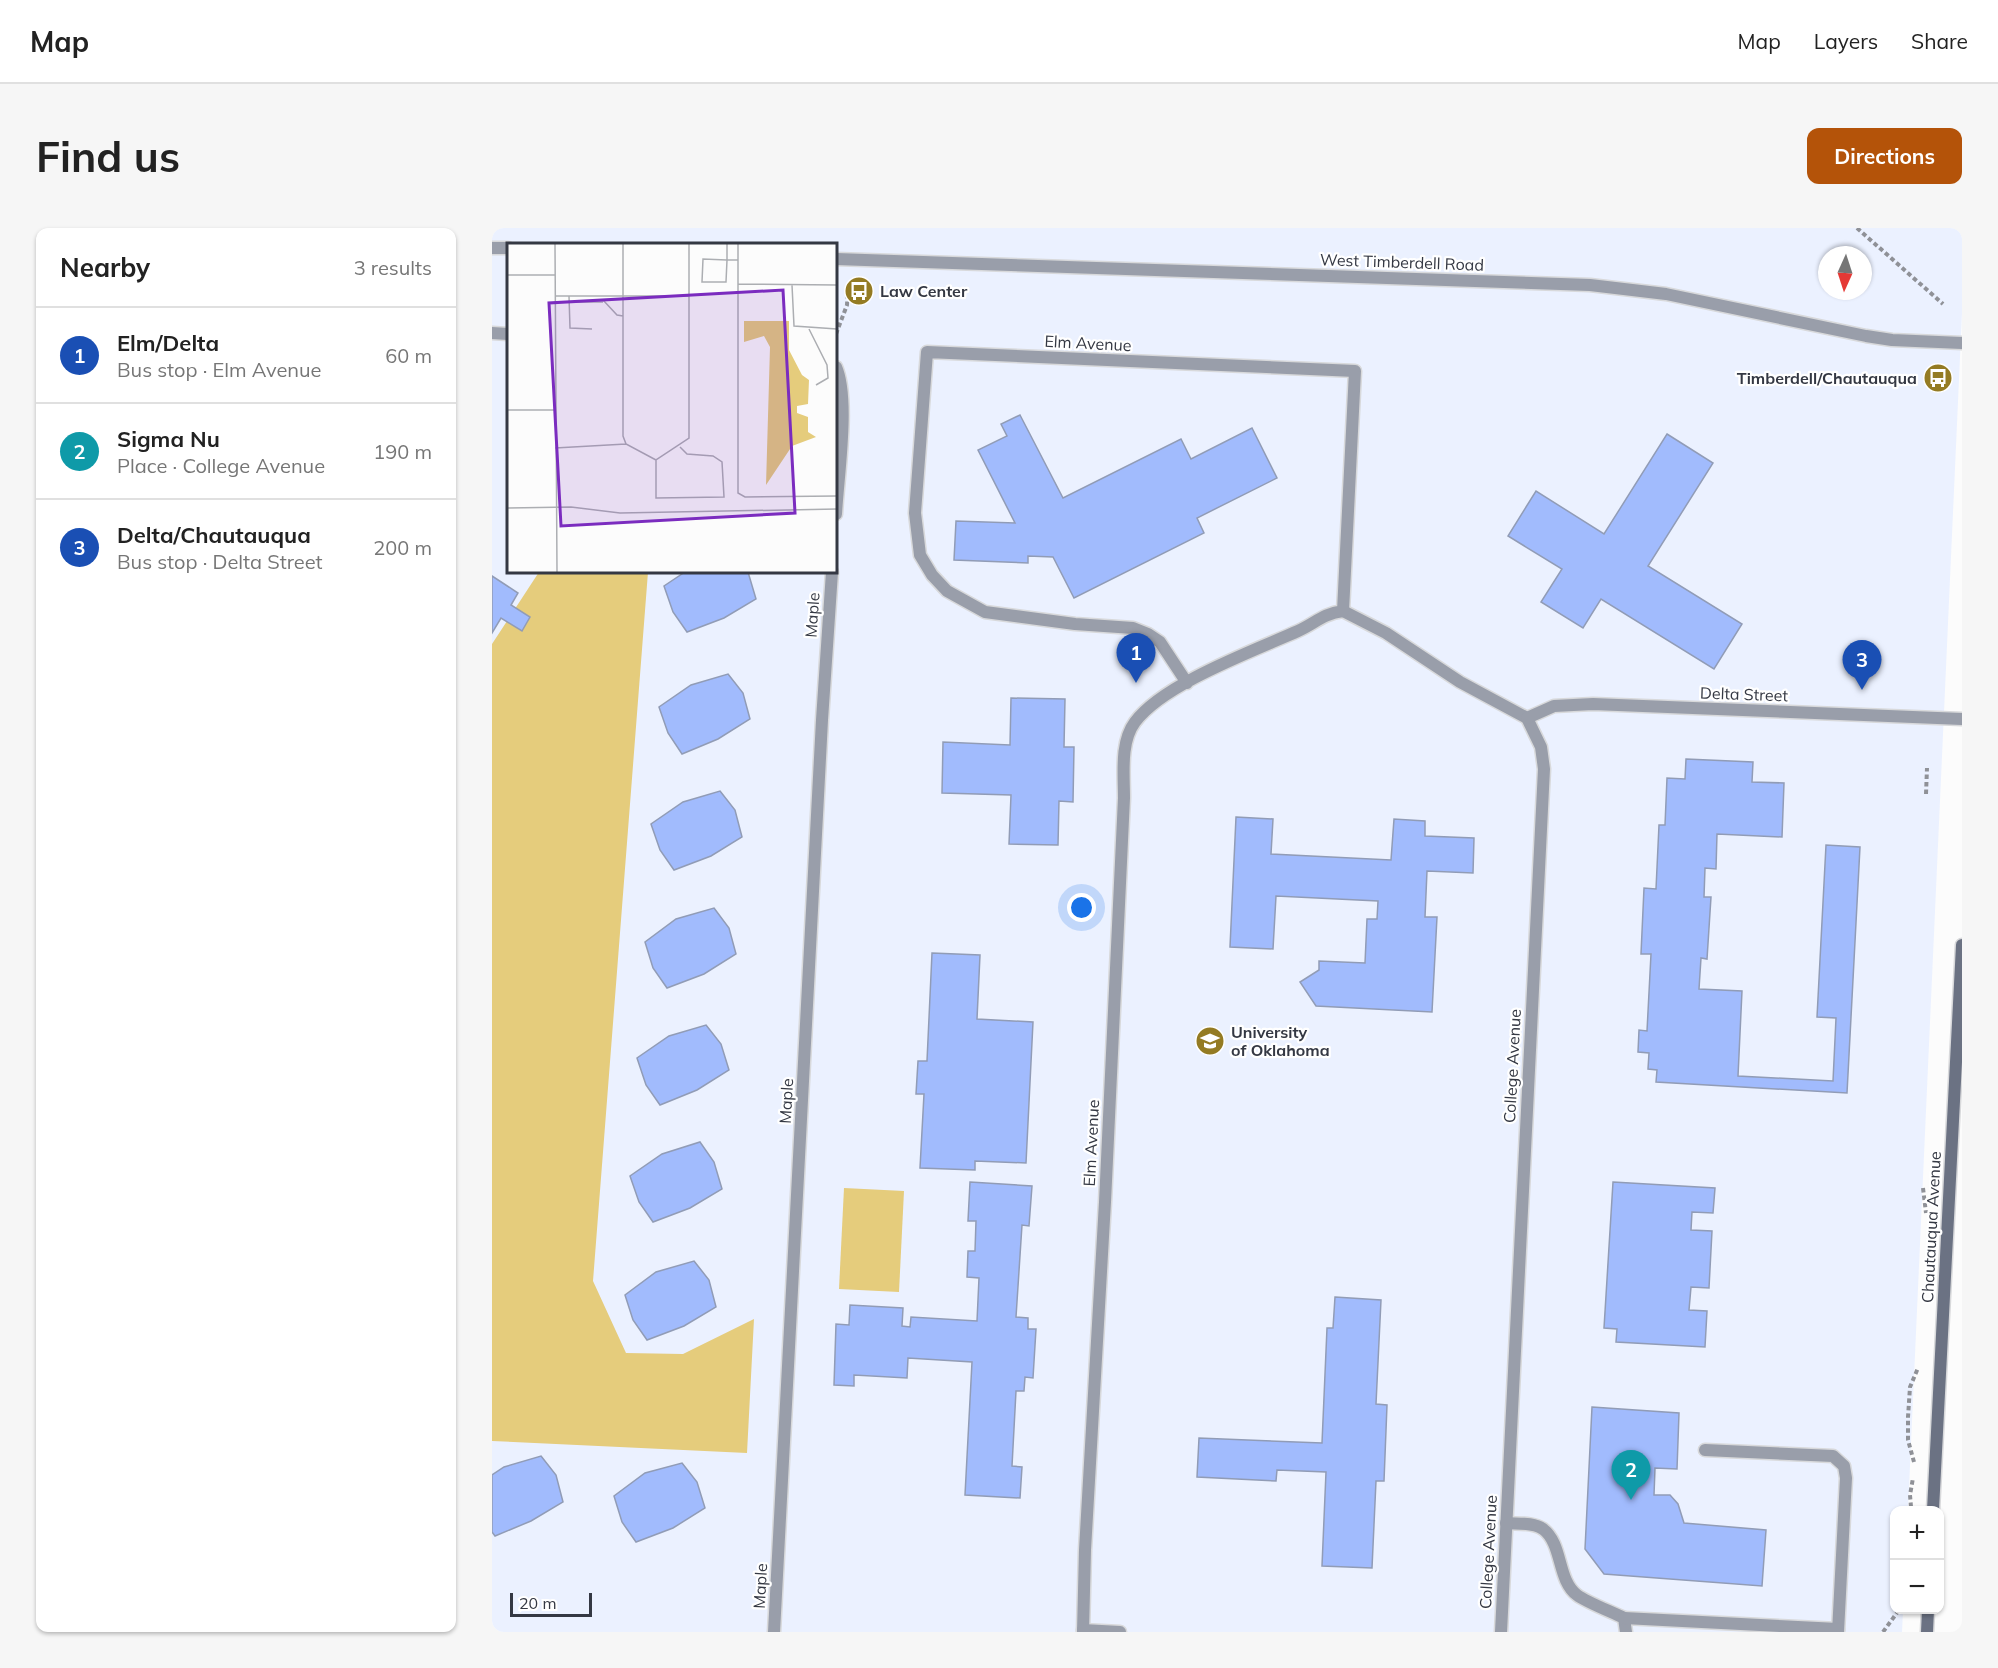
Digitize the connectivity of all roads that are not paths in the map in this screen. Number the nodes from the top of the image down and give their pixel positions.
1 (837, 259) edge
2 (1962, 343) edge
3 (837, 370) edge
4 (837, 498) edge
5 (832, 573) edge
6 (1343, 611) junction
7 (1187, 683) junction
8 (1527, 718) junction
9 (1962, 719) edge
10 (1962, 945) edge
11 (1962, 955) edge
12 (1705, 1450) dead end
13 (1933, 1506) edge
14 (1506, 1523) junction
15 (1928, 1614) edge
16 (1624, 1618) junction
17 (1838, 1630) edge
18 (1083, 1631) edge
19 (774, 1632) edge
20 (1119, 1632) edge
21 (1501, 1632) edge
22 (1626, 1632) edge
23 (1927, 1632) edge

1 - 2 street, West Timberdell Road
3 - 4 street
5 - 19 street, Maple
6 - 7 street, Elm Avenue
6 - 7 street, Elm Avenue
6 - 8 street
7 - 18 street, Elm Avenue
8 - 9 street, Delta Street
8 - 14 street, College Avenue
10 - 11 street, Chautauqua Avenue
11 - 13 street, Chautauqua Avenue
12 - 17 street
14 - 16 street
14 - 21 street, College Avenue
15 - 23 street
16 - 17 street
16 - 22 street
18 - 20 street

